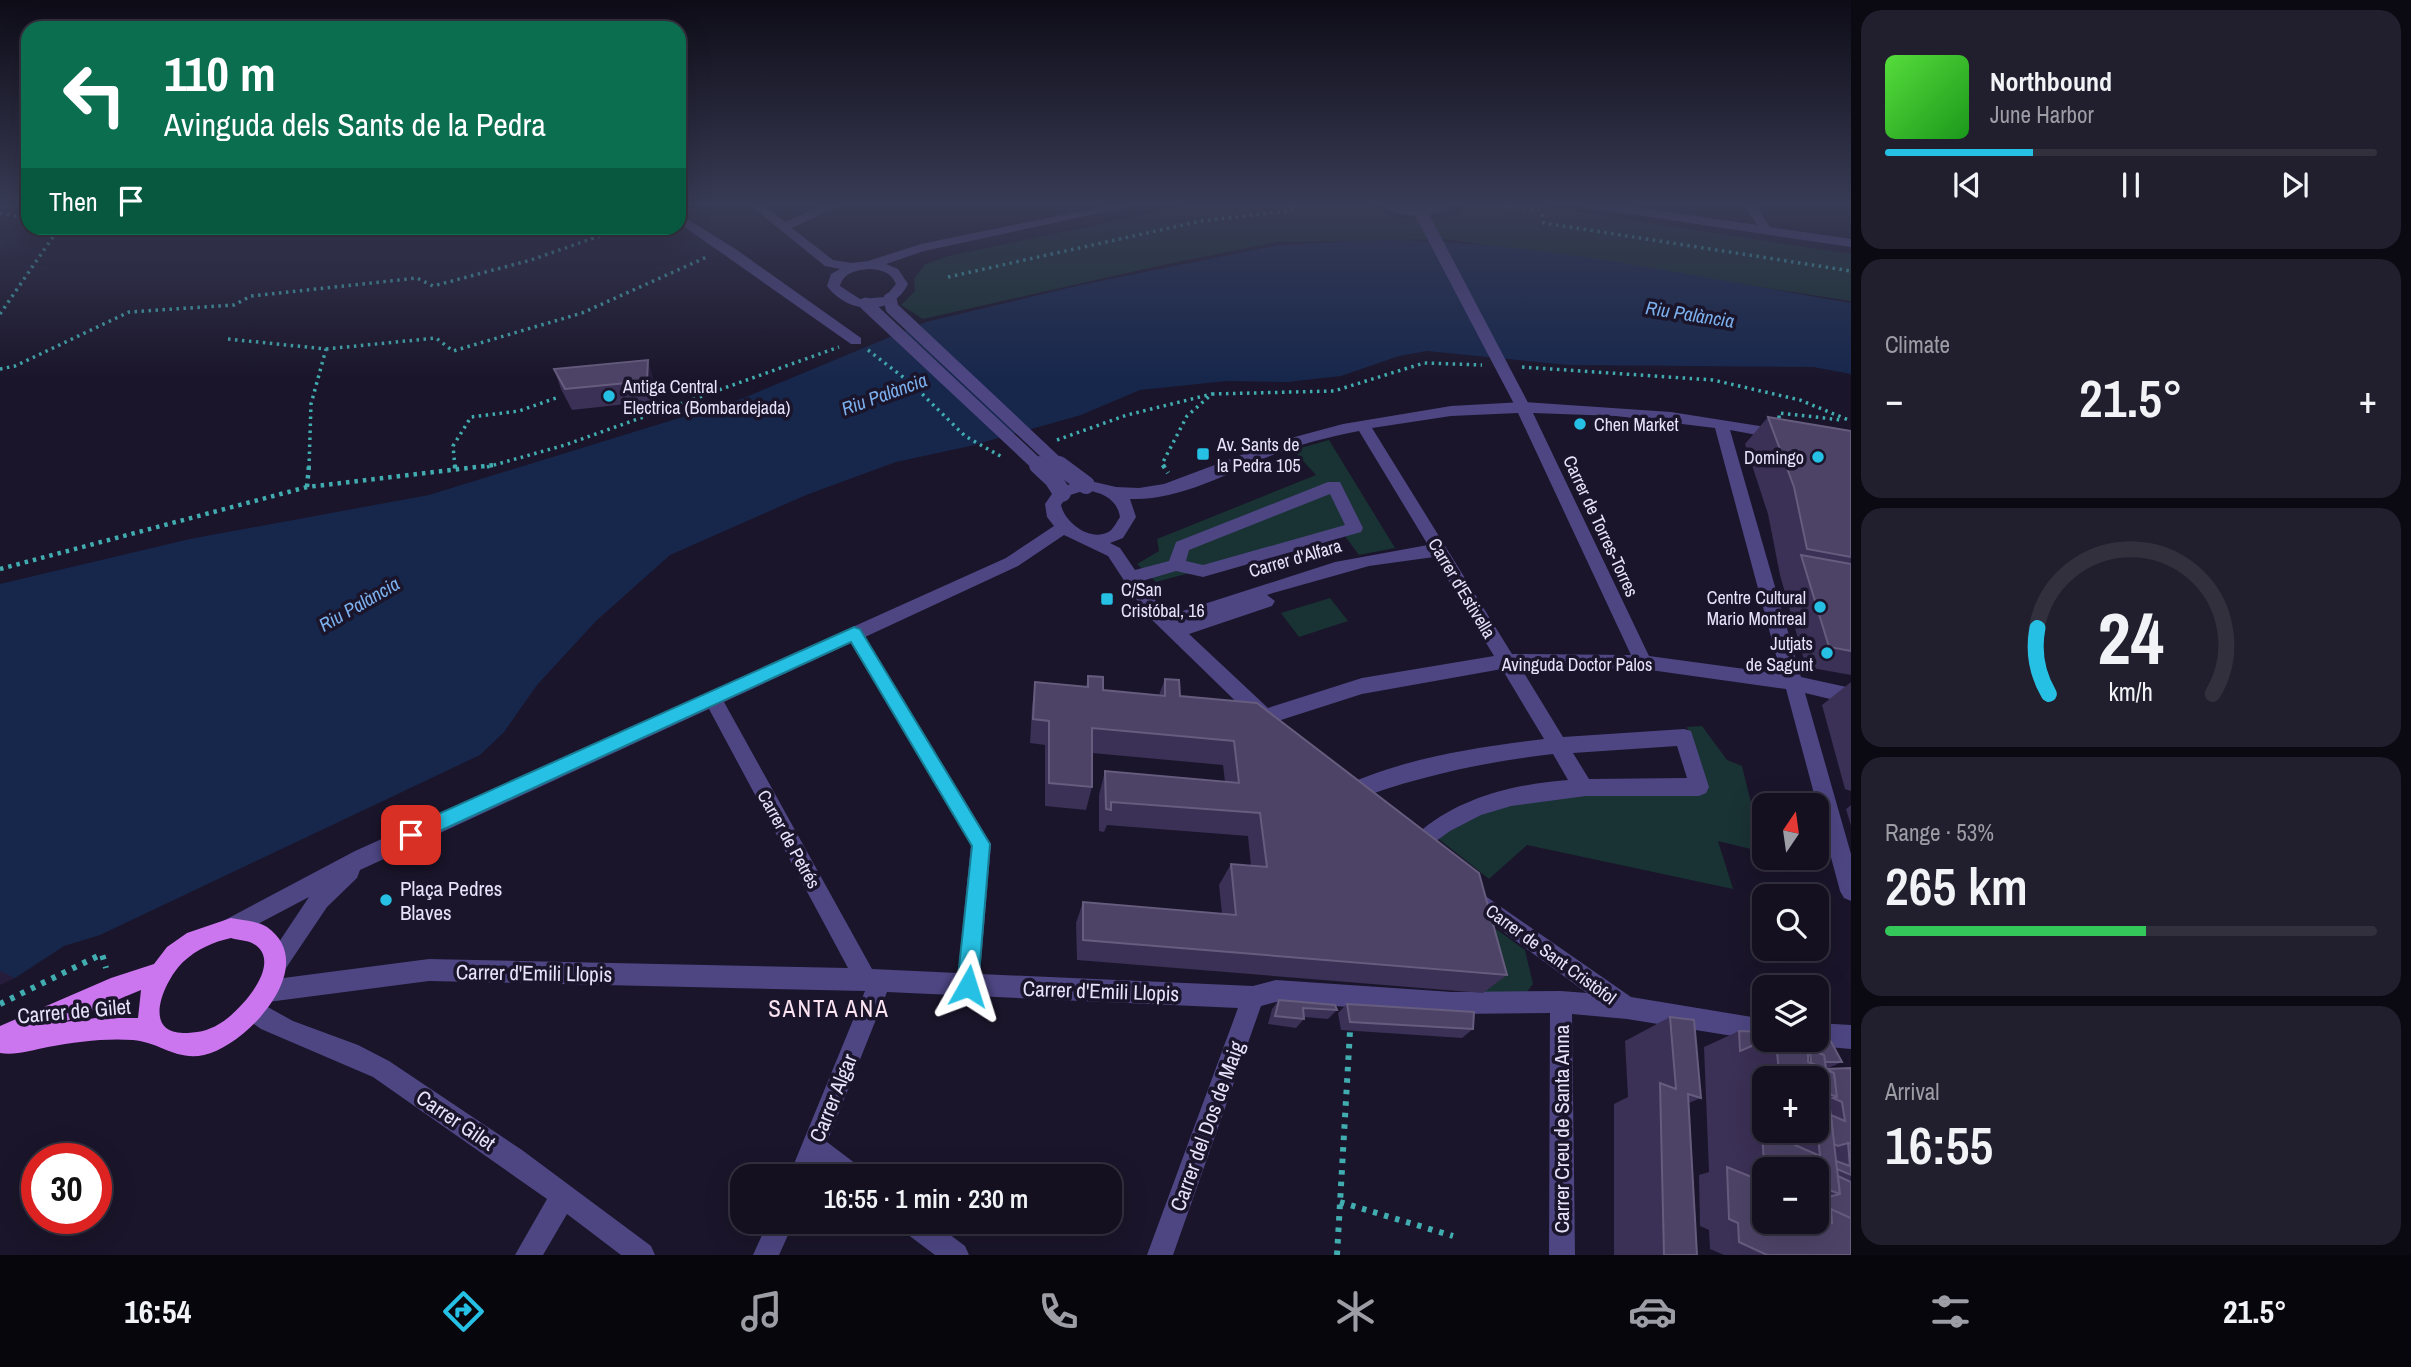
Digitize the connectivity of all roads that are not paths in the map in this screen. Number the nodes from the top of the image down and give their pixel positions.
1 (745, 262) edge
2 (881, 262) edge
3 (912, 262) edge
4 (1447, 262) edge
5 (829, 263) joint
6 (870, 265) junction
7 (852, 267) junction
8 (897, 274) junction
9 (836, 277) junction
10 (890, 299) junction
11 (866, 304) junction
12 (856, 341) road end
13 (1523, 407) junction
14 (1363, 425) junction
15 (1721, 425) junction
16 (1801, 438) edge
17 (1086, 485) junction
18 (1062, 493) junction
19 (1115, 493) junction
20 (1147, 493) junction
21 (1128, 517) junction
22 (1062, 528) junction
23 (1117, 533) junction
24 (1082, 538) junction
25 (1114, 552) junction
26 (1442, 554) junction
27 (1176, 565) junction
28 (1342, 573) dead end
29 (1130, 578) junction
30 (1266, 601) dead end
31 (1172, 627) junction
32 (854, 633) junction
33 (1506, 662) junction
34 (1643, 662) junction
35 (1794, 683) junction
36 (1851, 696) edge
37 (712, 697) junction
38 (1265, 717) junction
39 (1284, 734) edge
40 (1557, 744) junction
41 (1330, 776) edge
42 (1583, 787) junction
43 (1349, 793) junction
44 (1367, 808) edge
45 (1395, 832) edge
46 (1414, 848) junction
47 (362, 858) junction
48 (1433, 864) edge
49 (1452, 880) edge
50 (1851, 891) edge
51 (231, 928) junction
52 (276, 964) junction
53 (159, 973) junction
54 (873, 981) junction
55 (968, 986) junction
56 (1253, 997) junction
57 (261, 1001) junction
58 (1560, 1002) junction
59 (1627, 1008) junction
60 (1675, 1016) junction
61 (1752, 1028) edge
62 (152, 1031) junction
63 (1829, 1035) edge
64 (1851, 1037) edge
65 (0, 1038) edge
66 (0, 1043) edge
67 (1675, 1043) edge
68 (814, 1148) junction
69 (807, 1164) edge
70 (835, 1164) edge
71 (565, 1195) junction
72 (776, 1234) edge
73 (928, 1234) edge
74 (528, 1255) edge
75 (642, 1255) edge
76 (766, 1255) edge
77 (956, 1255) edge
78 (1160, 1255) edge
79 (1562, 1255) edge

1 - 12 street
2 - 6 street
3 - 8 street
4 - 13 street, Carrer de Torres-Torres, bridge
5 - 7 street
5 - 9 street
6 - 7 street
6 - 8 street
7 - 9 street
8 - 10 street
9 - 11 street
10 - 11 street
10 - 17 street, bridge
11 - 18 street, bridge
13 - 14 street
13 - 15 street
13 - 34 street, Carrer de Torres-Torres
14 - 20 street
14 - 26 street, Carrer d'Estivella
15 - 16 street
15 - 35 street
17 - 18 street
17 - 19 street
18 - 22 street
19 - 20 street
19 - 21 street
20 - 21 street
21 - 23 street
22 - 24 street
22 - 32 street
23 - 24 street
23 - 25 street
24 - 25 street
25 - 29 street
26 - 28 street
26 - 31 street, Carrer d'Alfara
26 - 33 street, Carrer d'Estivella
27 - 27 street
27 - 29 street
29 - 31 street
30 - 31 street
31 - 38 street
32 - 37 street
32 - 55 street
33 - 34 street, Avinguda Doctor Palos
33 - 38 street, Avinguda Doctor Palos
33 - 40 street, Carrer d'Estivella
34 - 35 street, Avinguda Doctor Palos
35 - 36 street, Avinguda Doctor Palos
35 - 50 street
37 - 47 street
37 - 54 street, Carrer de Petrés
38 - 39 street
40 - 42 street, Carrer d'Estivella
40 - 42 street
40 - 43 street
41 - 43 street
42 - 46 street
43 - 44 street
45 - 46 street
46 - 48 street
47 - 51 street
47 - 52 street
49 - 59 street, Carrer de Sant Cristòfol
51 - 52 main road
51 - 53 main road
52 - 57 main road
53 - 62 main road
53 - 65 main road, Carrer de Gilet
54 - 55 street, Carrer d'Emili Llopis
54 - 57 street, Carrer d'Emili Llopis
54 - 68 street, Carrer Algar
55 - 56 street, Carrer d'Emili Llopis
56 - 58 street, Carrer d'Emili Llopis
56 - 78 street, Carrer del Dos de Maig
57 - 62 main road
57 - 71 street, Carrer Gilet
58 - 59 street, Carrer d'Emili Llopis
58 - 79 street, Carrer Creu de Santa Anna
59 - 60 street, Carrer d'Emili Llopis
60 - 61 street, Carrer d'Emili Llopis
60 - 67 street
62 - 66 main road, Carrer de Gilet
63 - 64 street
68 - 69 street, Carrer Algar
68 - 70 street
71 - 74 street
71 - 75 street, Carrer Gilet
72 - 76 street
73 - 77 street

